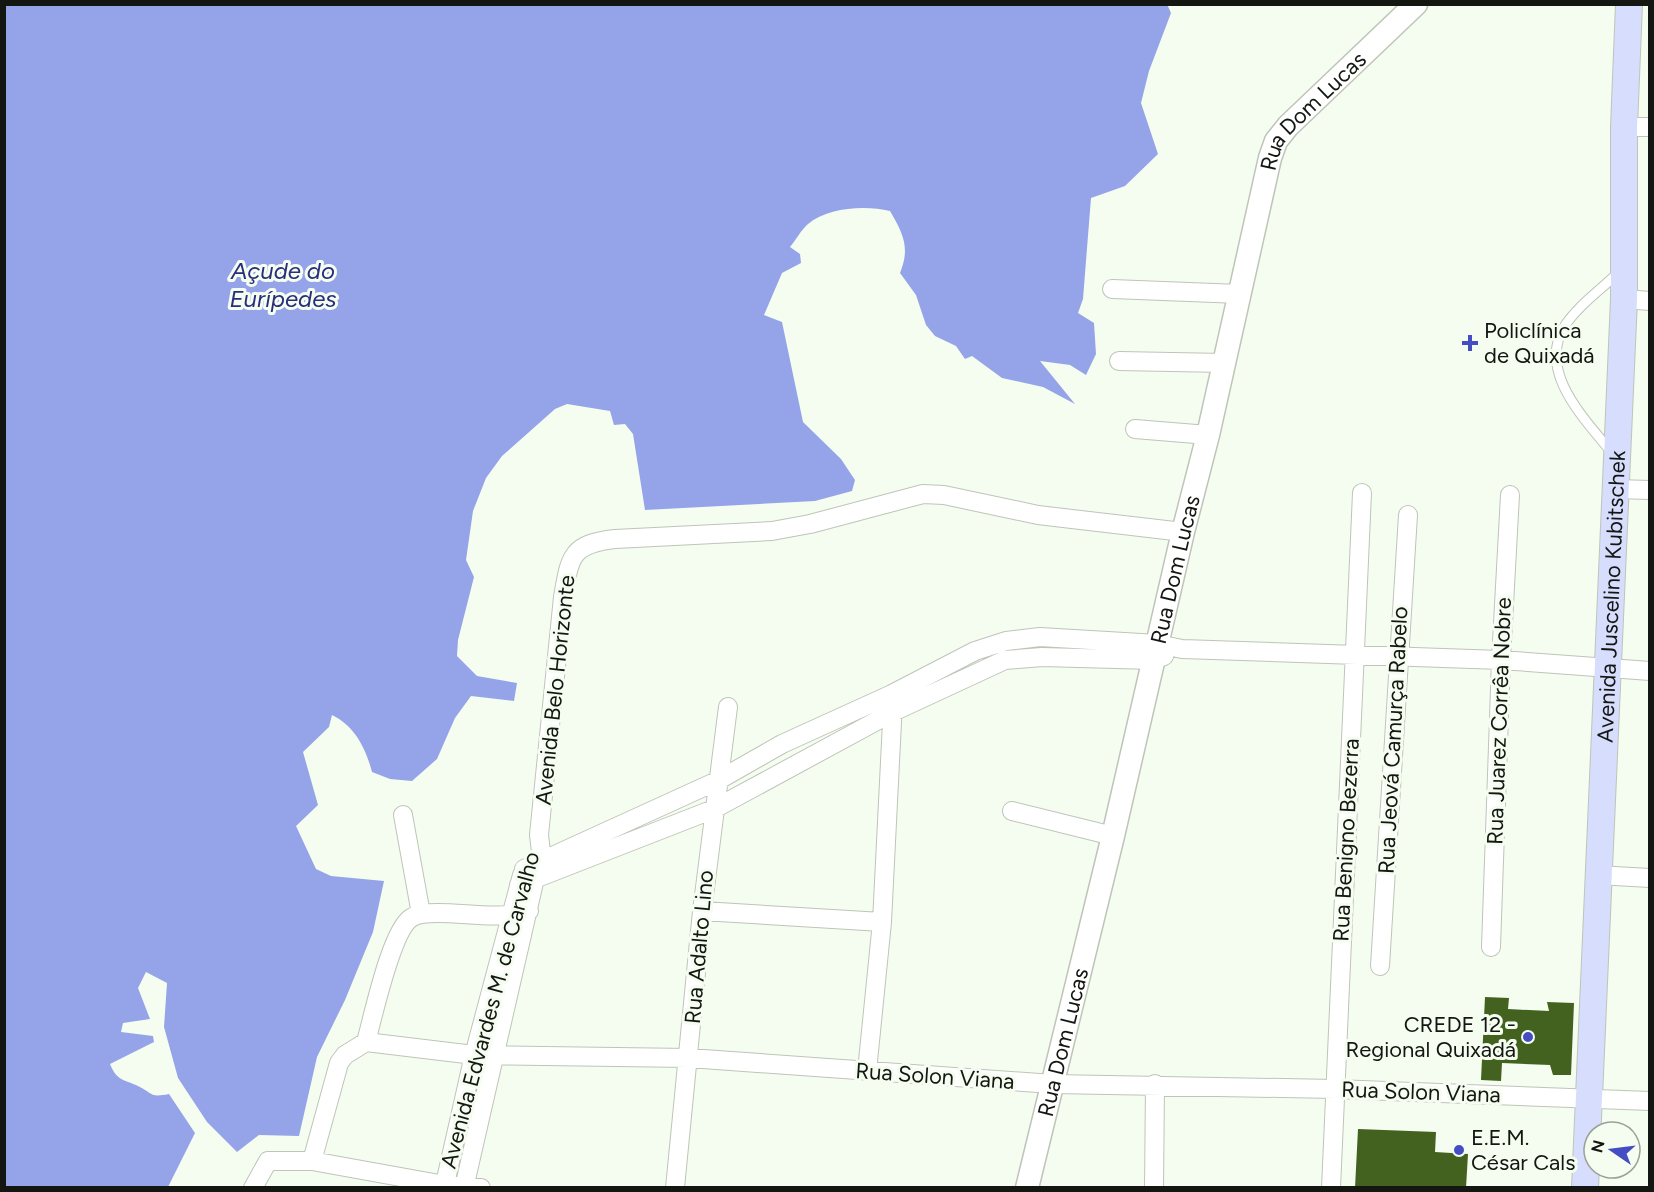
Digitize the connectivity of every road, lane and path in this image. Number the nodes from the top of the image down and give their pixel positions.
1 (1416, 4) edge
2 (1629, 4) edge
3 (1637, 127) edge
4 (1624, 267) junction
5 (1112, 289) dead end
6 (1240, 294) junction
7 (1623, 299) junction
8 (1650, 301) edge
9 (1119, 360) dead end
10 (1225, 363) junction
11 (1134, 429) dead end
12 (1208, 435) junction
13 (1616, 460) junction
14 (1615, 489) junction
15 (1650, 490) edge
16 (1362, 493) dead end
17 (1510, 495) dead end
18 (1408, 515) dead end
19 (1183, 532) junction
20 (1006, 641) junction
21 (1156, 652) junction
22 (1355, 656) junction
23 (1397, 659) junction
24 (1005, 660) junction
25 (1501, 660) junction
26 (1606, 668) junction
27 (1650, 671) edge
28 (894, 702) junction
29 (728, 707) dead end
30 (782, 744) junction
31 (791, 765) junction
32 (717, 781) junction
33 (714, 809) junction
34 (1012, 811) dead end
35 (403, 815) dead end
36 (539, 835) joint
37 (1113, 836) junction
38 (529, 874) junction
39 (1597, 875) junction
40 (1650, 878) edge
41 (529, 911) junction
42 (702, 911) junction
43 (421, 914) junction
44 (511, 916) junction
45 (882, 922) junction
46 (1491, 947) dead end
47 (1380, 966) dead end
48 (366, 1042) junction
49 (474, 1055) junction
50 (494, 1055) junction
51 (689, 1058) junction
52 (867, 1071) junction
53 (1053, 1084) junction
54 (1155, 1084) junction
55 (1335, 1089) junction
56 (1590, 1099) junction
57 (1650, 1101) edge
58 (312, 1161) junction
59 (444, 1186) edge
60 (470, 1187) edge
61 (253, 1188) edge
62 (675, 1188) edge
63 (1027, 1188) edge
64 (1154, 1188) edge
65 (1331, 1188) edge
66 (1584, 1188) edge

1 - 6 street, Rua Dom Lucas
2 - 3 main road, Avenida Juscelino Kubitschek
3 - 4 main road, Avenida Juscelino Kubitschek
4 - 7 main road, Avenida Juscelino Kubitschek
4 - 13 lane
5 - 6 street
6 - 10 street, Rua Dom Lucas
7 - 8 street
7 - 13 main road, Avenida Juscelino Kubitschek
9 - 10 street
10 - 12 street, Rua Dom Lucas
11 - 12 street
12 - 19 street, Rua Dom Lucas
13 - 14 main road, Avenida Juscelino Kubitschek
14 - 15 street
14 - 26 main road, Avenida Juscelino Kubitschek
16 - 22 street, Rua Benigno Bezerra
17 - 25 street, Rua Juarez Corrêa Nobre
18 - 23 street, Rua Jeová Camurça Rabelo
19 - 21 street, Rua Dom Lucas
19 - 36 street, Avenida Belo Horizonte
20 - 21 street
20 - 24 street
20 - 28 street
21 - 22 street
21 - 24 street
21 - 37 street, Rua Dom Lucas
22 - 23 street
22 - 55 street, Rua Benigno Bezerra
23 - 25 street
23 - 47 street, Rua Jeová Camurça Rabelo
24 - 28 street
25 - 26 street
25 - 46 street, Rua Juarez Corrêa Nobre
26 - 27 street
26 - 39 main road, Avenida Juscelino Kubitschek
28 - 30 street
28 - 31 street
28 - 45 street
29 - 32 street, Rua Adalto Lino
30 - 31 street
30 - 32 street
31 - 33 street
32 - 33 street, Rua Adalto Lino
32 - 38 street
33 - 38 street
33 - 42 street, Rua Adalto Lino
34 - 37 street
35 - 43 street
36 - 38 street, Avenida Edvardes M. de Carvalho
37 - 53 street, Rua Dom Lucas
38 - 41 street, Avenida Edvardes M. de Carvalho
38 - 44 street, Avenida Edvardes M. de Carvalho
39 - 40 street
39 - 56 main road, Avenida Juscelino Kubitschek
41 - 44 street
41 - 50 street, Avenida Edvardes M. de Carvalho
42 - 45 street
42 - 51 street, Rua Adalto Lino
43 - 44 street
43 - 48 street
44 - 49 street, Avenida Edvardes M. de Carvalho
45 - 52 street
48 - 49 street, Rua Solon Viana
48 - 58 street
49 - 50 street, Rua Solon Viana
49 - 59 street, Avenida Edvardes M. de Carvalho
50 - 51 street, Rua Solon Viana
50 - 60 street, Avenida Edvardes M. de Carvalho
51 - 52 street, Rua Solon Viana
51 - 62 street, Rua Adalto Lino
52 - 53 street, Rua Solon Viana
53 - 54 street, Rua Solon Viana
53 - 63 street, Rua Dom Lucas
54 - 55 street, Rua Solon Viana
54 - 64 street
55 - 56 street, Rua Solon Viana
55 - 65 street, Rua Benigno Bezerra
56 - 57 street, Rua Solon Viana
56 - 66 main road, Avenida Juscelino Kubitschek
58 - 59 street
58 - 61 street
59 - 60 street

